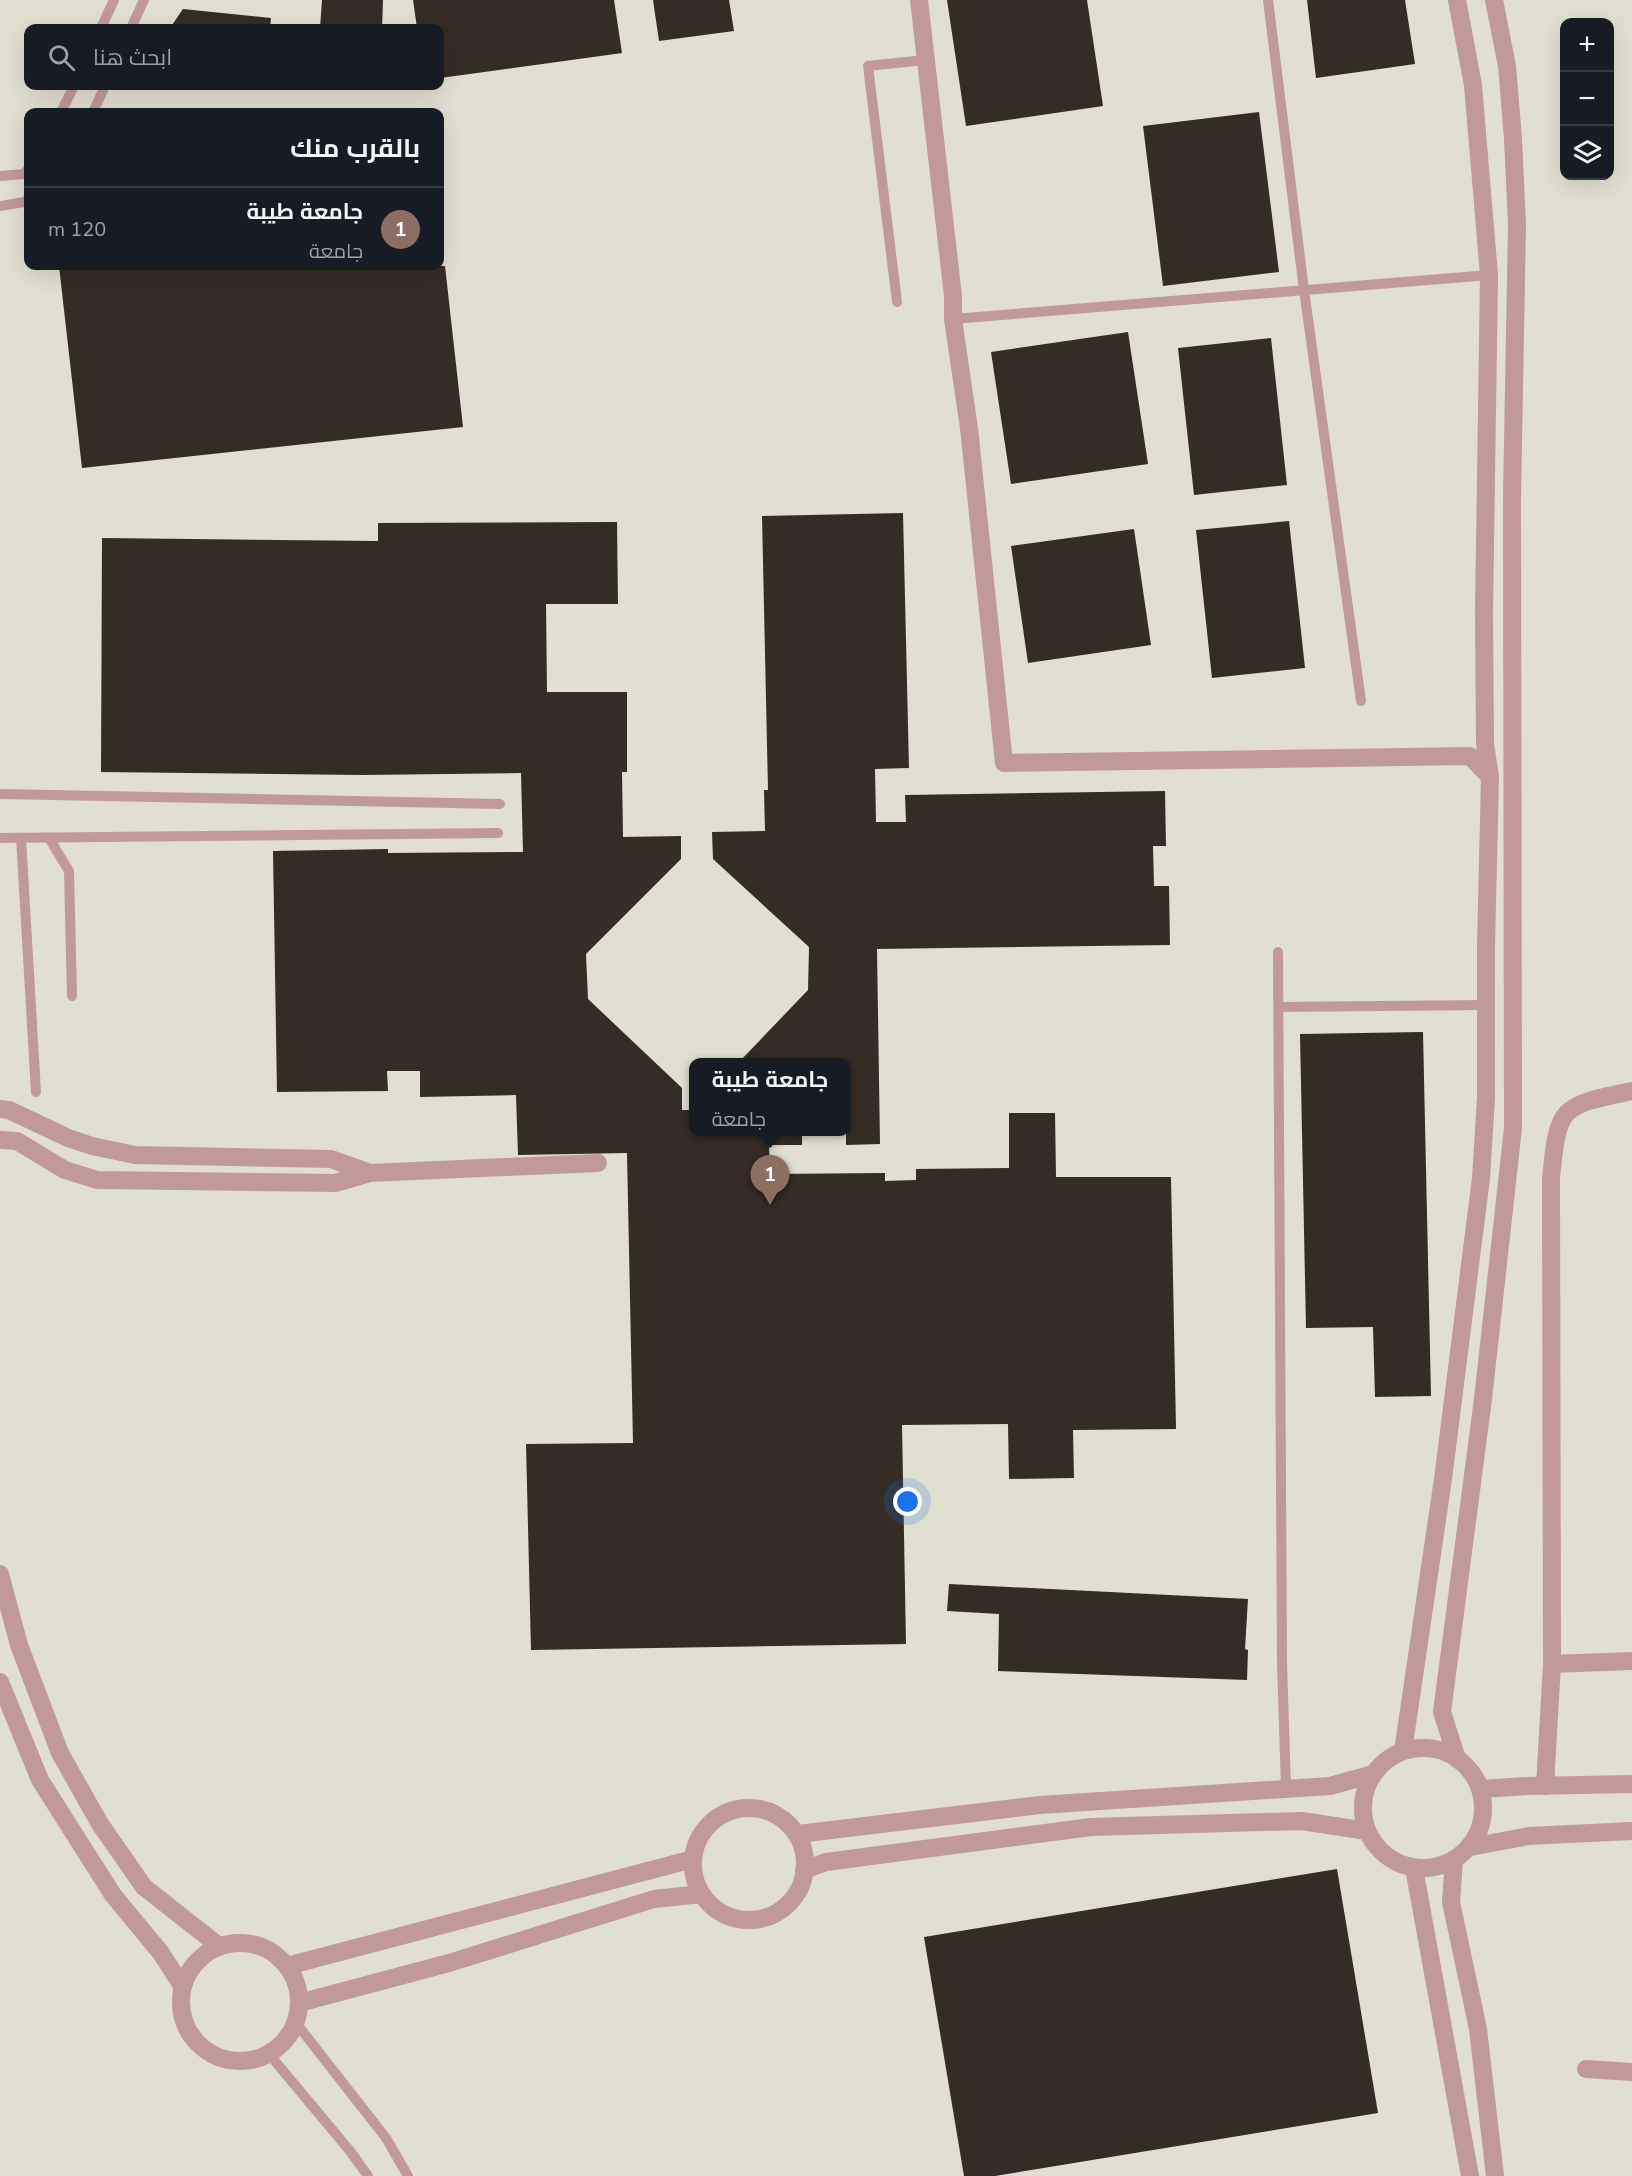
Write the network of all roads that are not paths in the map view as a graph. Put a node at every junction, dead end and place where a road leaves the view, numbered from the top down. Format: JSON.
{"nodes":[{"id":1,"x":114,"y":0,"type":"edge"},
{"id":2,"x":144,"y":0,"type":"edge"},
{"id":3,"x":919,"y":0,"type":"edge"},
{"id":4,"x":1268,"y":0,"type":"edge"},
{"id":5,"x":1457,"y":0,"type":"edge"},
{"id":6,"x":1494,"y":0,"type":"edge"},
{"id":7,"x":103,"y":24,"type":"edge"},
{"id":8,"x":133,"y":24,"type":"edge"},
{"id":9,"x":925,"y":60,"type":"junction"},
{"id":10,"x":72,"y":90,"type":"edge"},
{"id":11,"x":103,"y":90,"type":"edge"},
{"id":12,"x":64,"y":108,"type":"edge"},
{"id":13,"x":95,"y":108,"type":"edge"},
{"id":14,"x":24,"y":174,"type":"edge"},
{"id":15,"x":0,"y":176,"type":"edge"},
{"id":16,"x":24,"y":202,"type":"edge"},
{"id":17,"x":0,"y":206,"type":"edge"},
{"id":18,"x":1489,"y":275,"type":"junction"},
{"id":19,"x":1304,"y":290,"type":"junction"},
{"id":20,"x":897,"y":303,"type":"dead end"},
{"id":21,"x":953,"y":319,"type":"junction"},
{"id":22,"x":1360,"y":701,"type":"dead end"},
{"id":23,"x":1490,"y":777,"type":"junction"},
{"id":24,"x":0,"y":794,"type":"edge"},
{"id":25,"x":500,"y":804,"type":"dead end"},
{"id":26,"x":498,"y":833,"type":"dead end"},
{"id":27,"x":0,"y":838,"type":"edge"},
{"id":28,"x":21,"y":838,"type":"junction"},
{"id":29,"x":49,"y":838,"type":"junction"},
{"id":30,"x":1278,"y":952,"type":"dead end"},
{"id":31,"x":72,"y":996,"type":"dead end"},
{"id":32,"x":1486,"y":1005,"type":"junction"},
{"id":33,"x":1279,"y":1006,"type":"junction"},
{"id":34,"x":1632,"y":1091,"type":"edge"},
{"id":35,"x":36,"y":1092,"type":"dead end"},
{"id":36,"x":0,"y":1109,"type":"edge"},
{"id":37,"x":0,"y":1140,"type":"edge"},
{"id":38,"x":598,"y":1164,"type":"dead end"},
{"id":39,"x":370,"y":1173,"type":"junction"},
{"id":40,"x":1433,"y":1550,"type":"junction"},
{"id":41,"x":1463,"y":1554,"type":"junction"},
{"id":42,"x":0,"y":1574,"type":"edge"},
{"id":43,"x":1632,"y":1661,"type":"edge"},
{"id":44,"x":1552,"y":1664,"type":"junction"},
{"id":45,"x":0,"y":1682,"type":"edge"},
{"id":46,"x":1402,"y":1751,"type":"junction"},
{"id":47,"x":1457,"y":1759,"type":"junction"},
{"id":48,"x":1372,"y":1774,"type":"junction"},
{"id":49,"x":1632,"y":1784,"type":"edge"},
{"id":50,"x":1545,"y":1786,"type":"junction"},
{"id":51,"x":1286,"y":1787,"type":"junction"},
{"id":52,"x":1480,"y":1790,"type":"junction"},
{"id":53,"x":1367,"y":1831,"type":"junction"},
{"id":54,"x":1632,"y":1831,"type":"edge"},
{"id":55,"x":798,"y":1834,"type":"junction"},
{"id":56,"x":1470,"y":1847,"type":"junction"},
{"id":57,"x":693,"y":1859,"type":"junction"},
{"id":58,"x":1454,"y":1860,"type":"junction"},
{"id":59,"x":1414,"y":1868,"type":"junction"},
{"id":60,"x":804,"y":1870,"type":"junction"},
{"id":61,"x":702,"y":1894,"type":"junction"},
{"id":62,"x":219,"y":1946,"type":"junction"},
{"id":63,"x":287,"y":1966,"type":"junction"},
{"id":64,"x":182,"y":1986,"type":"junction"},
{"id":65,"x":299,"y":2003,"type":"junction"},
{"id":66,"x":296,"y":2023,"type":"junction"},
{"id":67,"x":269,"y":2054,"type":"junction"},
{"id":68,"x":1586,"y":2068,"type":"dead end"},
{"id":69,"x":1632,"y":2072,"type":"edge"},
{"id":70,"x":368,"y":2176,"type":"edge"},
{"id":71,"x":408,"y":2176,"type":"edge"},
{"id":72,"x":1470,"y":2176,"type":"edge"},
{"id":73,"x":1495,"y":2176,"type":"edge"}],
"edges":[{"from":1,"to":7,"type":"lane"},
{"from":2,"to":8,"type":"lane"},
{"from":3,"to":9,"type":"street"},
{"from":4,"to":19,"type":"lane"},
{"from":5,"to":18,"type":"street"},
{"from":6,"to":41,"type":"street"},
{"from":9,"to":20,"type":"lane"},
{"from":9,"to":21,"type":"street"},
{"from":10,"to":12,"type":"lane"},
{"from":11,"to":13,"type":"lane"},
{"from":14,"to":15,"type":"lane"},
{"from":16,"to":17,"type":"lane"},
{"from":18,"to":19,"type":"lane"},
{"from":18,"to":23,"type":"street"},
{"from":19,"to":21,"type":"lane"},
{"from":19,"to":22,"type":"lane"},
{"from":21,"to":23,"type":"street"},
{"from":23,"to":32,"type":"street"},
{"from":24,"to":25,"type":"lane"},
{"from":26,"to":29,"type":"lane"},
{"from":27,"to":28,"type":"lane"},
{"from":28,"to":29,"type":"lane"},
{"from":28,"to":35,"type":"lane"},
{"from":29,"to":31,"type":"lane"},
{"from":30,"to":33,"type":"lane"},
{"from":32,"to":33,"type":"lane"},
{"from":32,"to":40,"type":"street"},
{"from":33,"to":51,"type":"lane"},
{"from":34,"to":44,"type":"street"},
{"from":36,"to":39,"type":"street"},
{"from":37,"to":39,"type":"street"},
{"from":38,"to":39,"type":"street"},
{"from":40,"to":41,"type":"street"},
{"from":40,"to":46,"type":"street"},
{"from":41,"to":47,"type":"street"},
{"from":42,"to":62,"type":"street"},
{"from":43,"to":44,"type":"street"},
{"from":44,"to":50,"type":"street"},
{"from":45,"to":64,"type":"street"},
{"from":46,"to":47,"type":"street"},
{"from":46,"to":48,"type":"street"},
{"from":47,"to":52,"type":"street"},
{"from":48,"to":51,"type":"street"},
{"from":48,"to":53,"type":"street"},
{"from":49,"to":50,"type":"street"},
{"from":50,"to":52,"type":"street"},
{"from":51,"to":55,"type":"street"},
{"from":52,"to":56,"type":"street"},
{"from":53,"to":59,"type":"street"},
{"from":53,"to":60,"type":"street"},
{"from":54,"to":56,"type":"street"},
{"from":55,"to":57,"type":"street"},
{"from":55,"to":60,"type":"street"},
{"from":56,"to":58,"type":"street"},
{"from":57,"to":61,"type":"street"},
{"from":57,"to":63,"type":"street"},
{"from":58,"to":59,"type":"street"},
{"from":58,"to":73,"type":"street"},
{"from":59,"to":72,"type":"street"},
{"from":60,"to":61,"type":"street"},
{"from":61,"to":65,"type":"street"},
{"from":62,"to":63,"type":"street"},
{"from":62,"to":64,"type":"street"},
{"from":63,"to":65,"type":"street"},
{"from":64,"to":67,"type":"street"},
{"from":65,"to":66,"type":"street"},
{"from":66,"to":67,"type":"street"},
{"from":66,"to":71,"type":"lane"},
{"from":67,"to":70,"type":"lane"},
{"from":68,"to":69,"type":"street"}]}
